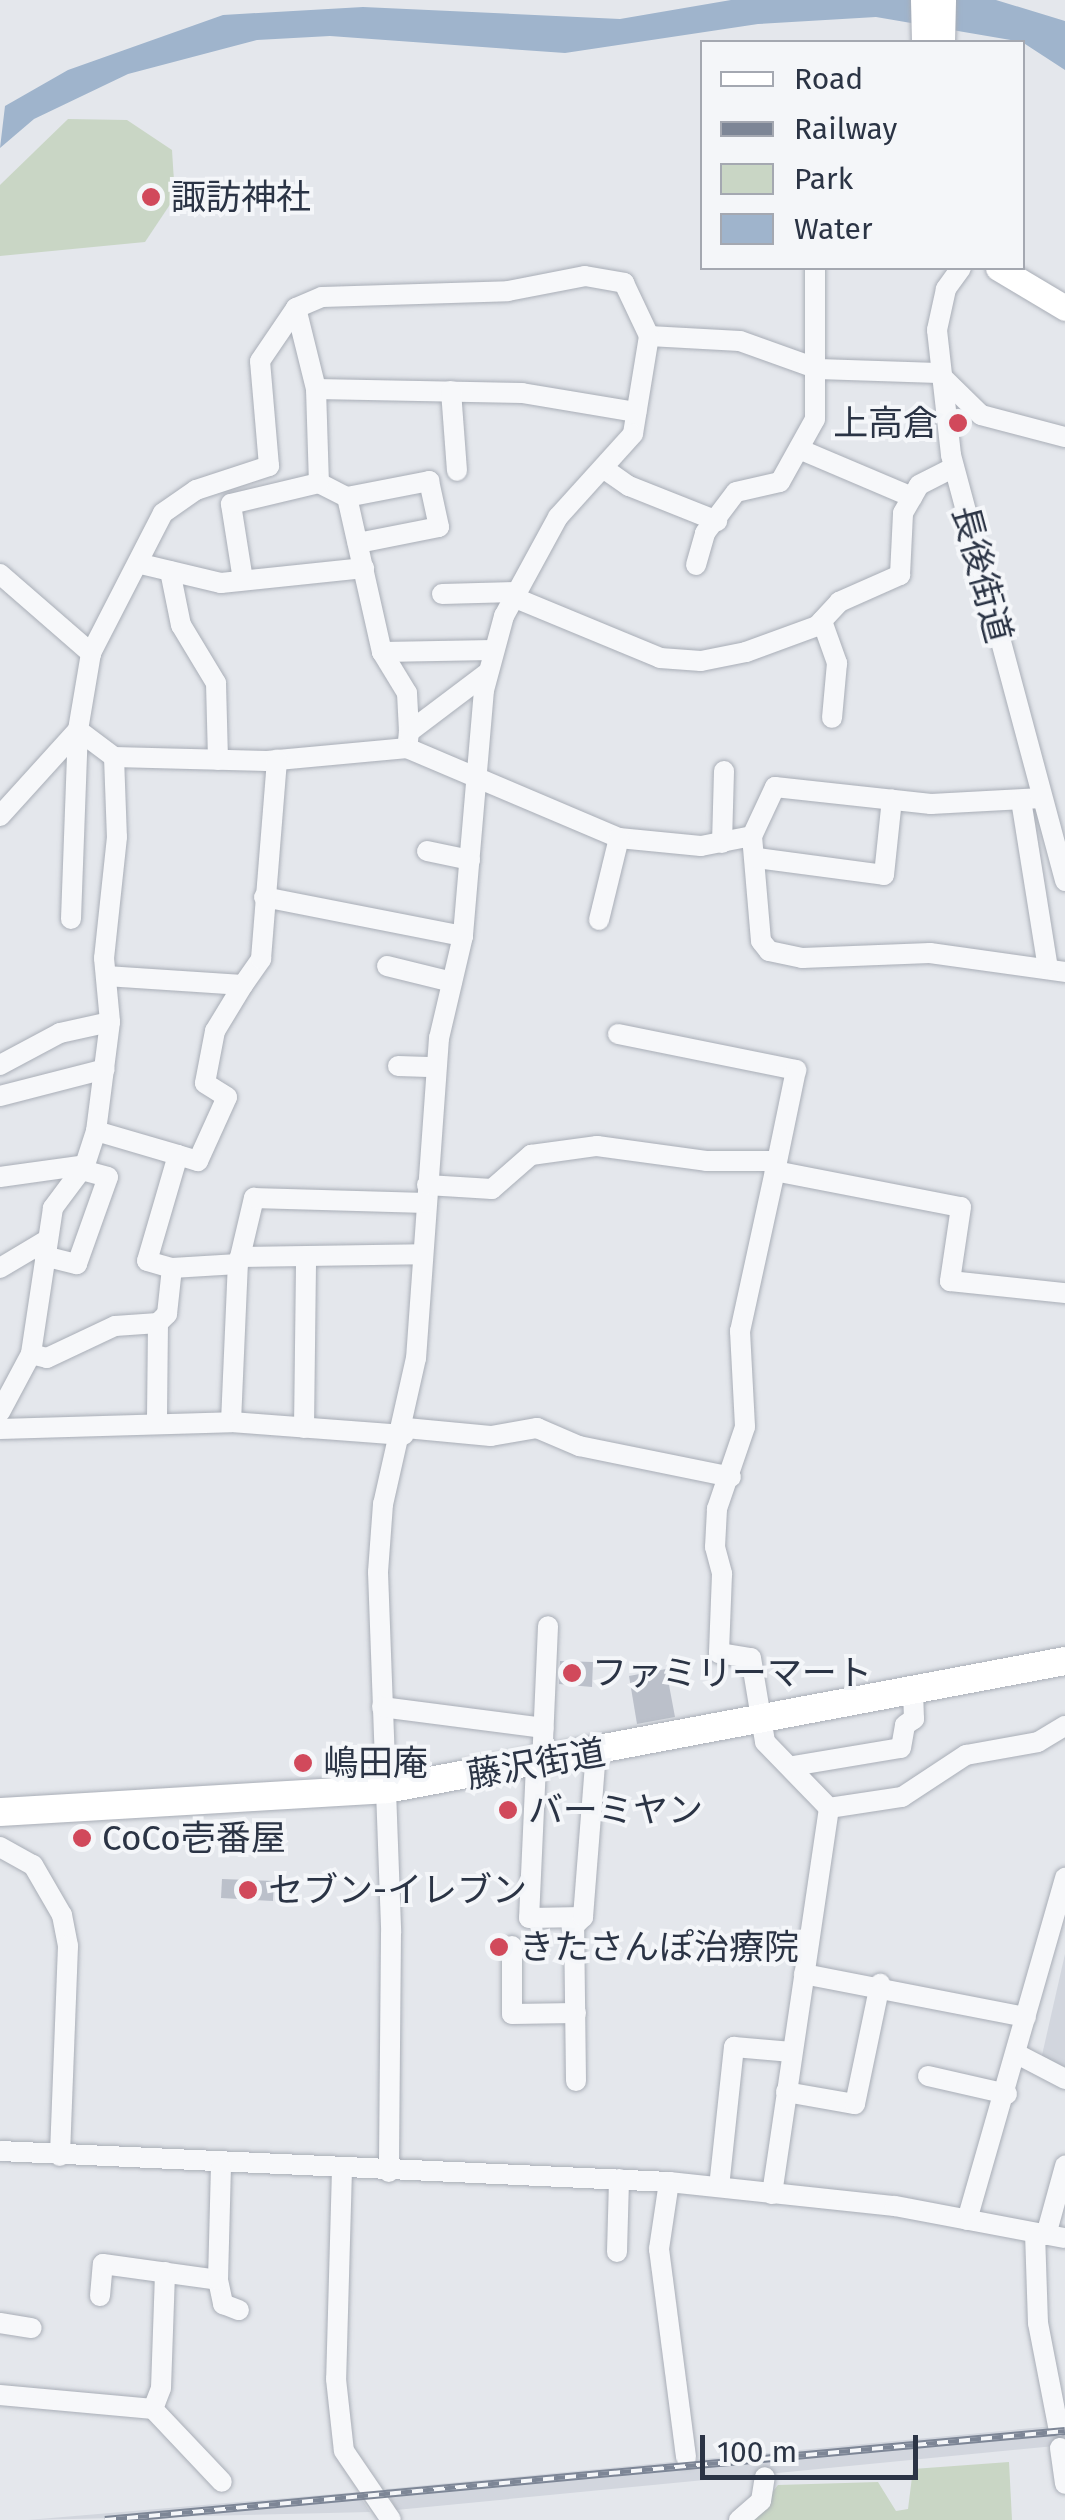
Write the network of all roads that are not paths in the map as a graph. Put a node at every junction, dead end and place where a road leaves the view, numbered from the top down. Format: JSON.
{"nodes":[{"id":1,"x":923,"y":0,"type":"edge"},
{"id":2,"x":942,"y":0,"type":"edge"},
{"id":3,"x":924,"y":40,"type":"edge"},
{"id":4,"x":942,"y":40,"type":"edge"},
{"id":5,"x":815,"y":270,"type":"edge"},
{"id":6,"x":959,"y":270,"type":"edge"},
{"id":7,"x":1001,"y":270,"type":"edge"},
{"id":8,"x":296,"y":308,"type":"junction"},
{"id":9,"x":1065,"y":308,"type":"edge"},
{"id":10,"x":649,"y":336,"type":"junction"},
{"id":11,"x":818,"y":369,"type":"junction"},
{"id":12,"x":938,"y":374,"type":"junction"},
{"id":13,"x":316,"y":388,"type":"junction"},
{"id":14,"x":451,"y":392,"type":"junction"},
{"id":15,"x":636,"y":412,"type":"junction"},
{"id":16,"x":1065,"y":436,"type":"edge"},
{"id":17,"x":799,"y":448,"type":"junction"},
{"id":18,"x":954,"y":467,"type":"junction"},
{"id":19,"x":604,"y":468,"type":"junction"},
{"id":20,"x":456,"y":471,"type":"dead end"},
{"id":21,"x":319,"y":484,"type":"junction"},
{"id":22,"x":346,"y":497,"type":"junction"},
{"id":23,"x":912,"y":497,"type":"junction"},
{"id":24,"x":717,"y":520,"type":"junction"},
{"id":25,"x":358,"y":543,"type":"junction"},
{"id":26,"x":141,"y":564,"type":"junction"},
{"id":27,"x":696,"y":565,"type":"dead end"},
{"id":28,"x":364,"y":568,"type":"junction"},
{"id":29,"x":170,"y":571,"type":"junction"},
{"id":30,"x":0,"y":574,"type":"edge"},
{"id":31,"x":242,"y":580,"type":"junction"},
{"id":32,"x":442,"y":594,"type":"dead end"},
{"id":33,"x":514,"y":594,"type":"junction"},
{"id":34,"x":822,"y":621,"type":"junction"},
{"id":35,"x":493,"y":650,"type":"junction"},
{"id":36,"x":382,"y":652,"type":"junction"},
{"id":37,"x":92,"y":653,"type":"junction"},
{"id":38,"x":487,"y":673,"type":"junction"},
{"id":39,"x":832,"y":718,"type":"dead end"},
{"id":40,"x":78,"y":730,"type":"junction"},
{"id":41,"x":408,"y":740,"type":"junction"},
{"id":42,"x":114,"y":757,"type":"junction"},
{"id":43,"x":218,"y":760,"type":"junction"},
{"id":44,"x":277,"y":760,"type":"junction"},
{"id":45,"x":724,"y":770,"type":"dead end"},
{"id":46,"x":478,"y":777,"type":"junction"},
{"id":47,"x":1031,"y":799,"type":"junction"},
{"id":48,"x":892,"y":800,"type":"junction"},
{"id":49,"x":0,"y":816,"type":"edge"},
{"id":50,"x":752,"y":836,"type":"junction"},
{"id":51,"x":619,"y":838,"type":"junction"},
{"id":52,"x":722,"y":843,"type":"junction"},
{"id":53,"x":427,"y":850,"type":"dead end"},
{"id":54,"x":756,"y":858,"type":"junction"},
{"id":55,"x":470,"y":860,"type":"junction"},
{"id":56,"x":1065,"y":881,"type":"edge"},
{"id":57,"x":264,"y":897,"type":"junction"},
{"id":58,"x":71,"y":919,"type":"dead end"},
{"id":59,"x":600,"y":920,"type":"dead end"},
{"id":60,"x":464,"y":936,"type":"junction"},
{"id":61,"x":387,"y":966,"type":"dead end"},
{"id":62,"x":1056,"y":970,"type":"edge"},
{"id":63,"x":106,"y":976,"type":"junction"},
{"id":64,"x":452,"y":982,"type":"junction"},
{"id":65,"x":243,"y":985,"type":"junction"},
{"id":66,"x":110,"y":1022,"type":"junction"},
{"id":67,"x":618,"y":1034,"type":"dead end"},
{"id":68,"x":0,"y":1065,"type":"edge"},
{"id":69,"x":398,"y":1066,"type":"dead end"},
{"id":70,"x":436,"y":1067,"type":"junction"},
{"id":71,"x":105,"y":1069,"type":"junction"},
{"id":72,"x":0,"y":1096,"type":"edge"},
{"id":73,"x":96,"y":1131,"type":"junction"},
{"id":74,"x":178,"y":1155,"type":"junction"},
{"id":75,"x":776,"y":1166,"type":"junction"},
{"id":76,"x":83,"y":1167,"type":"junction"},
{"id":77,"x":0,"y":1177,"type":"edge"},
{"id":78,"x":426,"y":1194,"type":"junction"},
{"id":79,"x":46,"y":1248,"type":"junction"},
{"id":80,"x":422,"y":1254,"type":"junction"},
{"id":81,"x":306,"y":1257,"type":"junction"},
{"id":82,"x":239,"y":1261,"type":"junction"},
{"id":83,"x":0,"y":1268,"type":"edge"},
{"id":84,"x":172,"y":1268,"type":"junction"},
{"id":85,"x":1065,"y":1293,"type":"edge"},
{"id":86,"x":158,"y":1322,"type":"junction"},
{"id":87,"x":31,"y":1354,"type":"junction"},
{"id":88,"x":0,"y":1412,"type":"edge"},
{"id":89,"x":157,"y":1422,"type":"junction"},
{"id":90,"x":231,"y":1422,"type":"junction"},
{"id":91,"x":304,"y":1428,"type":"junction"},
{"id":92,"x":0,"y":1430,"type":"edge"},
{"id":93,"x":405,"y":1431,"type":"junction"},
{"id":94,"x":731,"y":1476,"type":"junction"},
{"id":95,"x":548,"y":1626,"type":"dead end"},
{"id":96,"x":1065,"y":1660,"type":"edge"},
{"id":97,"x":913,"y":1690,"type":"junction"},
{"id":98,"x":382,"y":1707,"type":"junction"},
{"id":99,"x":761,"y":1721,"type":"junction"},
{"id":100,"x":1065,"y":1726,"type":"edge"},
{"id":101,"x":544,"y":1728,"type":"junction"},
{"id":102,"x":596,"y":1754,"type":"junction"},
{"id":103,"x":539,"y":1765,"type":"junction"},
{"id":104,"x":793,"y":1766,"type":"junction"},
{"id":105,"x":387,"y":1789,"type":"junction"},
{"id":106,"x":829,"y":1808,"type":"junction"},
{"id":107,"x":0,"y":1812,"type":"edge"},
{"id":108,"x":0,"y":1847,"type":"edge"},
{"id":109,"x":1065,"y":1878,"type":"edge"},
{"id":110,"x":583,"y":1917,"type":"junction"},
{"id":111,"x":512,"y":1946,"type":"dead end"},
{"id":112,"x":804,"y":1974,"type":"junction"},
{"id":113,"x":880,"y":1984,"type":"junction"},
{"id":114,"x":576,"y":2014,"type":"junction"},
{"id":115,"x":1026,"y":2017,"type":"junction"},
{"id":116,"x":792,"y":2052,"type":"junction"},
{"id":117,"x":1017,"y":2054,"type":"junction"},
{"id":118,"x":928,"y":2076,"type":"dead end"},
{"id":119,"x":1065,"y":2078,"type":"edge"},
{"id":120,"x":576,"y":2080,"type":"dead end"},
{"id":121,"x":786,"y":2092,"type":"junction"},
{"id":122,"x":1007,"y":2094,"type":"junction"},
{"id":123,"x":0,"y":2151,"type":"edge"},
{"id":124,"x":60,"y":2156,"type":"junction"},
{"id":125,"x":1065,"y":2166,"type":"edge"},
{"id":126,"x":221,"y":2167,"type":"junction"},
{"id":127,"x":342,"y":2169,"type":"junction"},
{"id":128,"x":388,"y":2172,"type":"junction"},
{"id":129,"x":619,"y":2179,"type":"junction"},
{"id":130,"x":669,"y":2182,"type":"junction"},
{"id":131,"x":719,"y":2187,"type":"junction"},
{"id":132,"x":772,"y":2194,"type":"junction"},
{"id":133,"x":967,"y":2220,"type":"junction"},
{"id":134,"x":1049,"y":2235,"type":"edge"},
{"id":135,"x":617,"y":2252,"type":"dead end"},
{"id":136,"x":165,"y":2272,"type":"junction"},
{"id":137,"x":218,"y":2280,"type":"junction"},
{"id":138,"x":100,"y":2296,"type":"dead end"},
{"id":139,"x":238,"y":2310,"type":"dead end"},
{"id":140,"x":0,"y":2323,"type":"edge"},
{"id":141,"x":32,"y":2328,"type":"dead end"},
{"id":142,"x":0,"y":2395,"type":"edge"},
{"id":143,"x":153,"y":2409,"type":"junction"},
{"id":144,"x":1058,"y":2426,"type":"dead end"},
{"id":145,"x":1060,"y":2448,"type":"dead end"},
{"id":146,"x":686,"y":2457,"type":"dead end"},
{"id":147,"x":764,"y":2476,"type":"dead end"},
{"id":148,"x":222,"y":2482,"type":"dead end"},
{"id":149,"x":1065,"y":2484,"type":"edge"},
{"id":150,"x":390,"y":2520,"type":"edge"},
{"id":151,"x":739,"y":2520,"type":"edge"}],
"edges":[{"from":1,"to":3,"type":"main road"},
{"from":2,"to":4,"type":"main road"},
{"from":5,"to":11,"type":"street"},
{"from":6,"to":12,"type":"street","name":"長後街道"},
{"from":7,"to":9,"type":"main road"},
{"from":8,"to":10,"type":"street"},
{"from":8,"to":13,"type":"street"},
{"from":8,"to":26,"type":"street"},
{"from":10,"to":11,"type":"street"},
{"from":10,"to":15,"type":"street"},
{"from":11,"to":12,"type":"street"},
{"from":11,"to":17,"type":"street"},
{"from":12,"to":16,"type":"street"},
{"from":12,"to":18,"type":"street","name":"長後街道"},
{"from":13,"to":14,"type":"street"},
{"from":13,"to":21,"type":"street"},
{"from":14,"to":15,"type":"street"},
{"from":14,"to":20,"type":"street"},
{"from":15,"to":19,"type":"street"},
{"from":17,"to":23,"type":"street"},
{"from":17,"to":24,"type":"street"},
{"from":18,"to":23,"type":"street"},
{"from":18,"to":47,"type":"street","name":"長後街道"},
{"from":19,"to":24,"type":"street"},
{"from":19,"to":33,"type":"street"},
{"from":21,"to":22,"type":"street"},
{"from":21,"to":31,"type":"street"},
{"from":22,"to":25,"type":"street"},
{"from":22,"to":25,"type":"street"},
{"from":23,"to":34,"type":"street"},
{"from":24,"to":27,"type":"street"},
{"from":25,"to":28,"type":"street"},
{"from":26,"to":29,"type":"street"},
{"from":26,"to":37,"type":"street"},
{"from":28,"to":31,"type":"street"},
{"from":28,"to":36,"type":"street"},
{"from":29,"to":31,"type":"street"},
{"from":29,"to":43,"type":"street"},
{"from":30,"to":37,"type":"street"},
{"from":32,"to":33,"type":"street"},
{"from":33,"to":34,"type":"street"},
{"from":33,"to":35,"type":"street"},
{"from":34,"to":39,"type":"street"},
{"from":35,"to":36,"type":"street"},
{"from":35,"to":38,"type":"street"},
{"from":36,"to":41,"type":"street"},
{"from":37,"to":40,"type":"street"},
{"from":38,"to":41,"type":"street"},
{"from":38,"to":46,"type":"street"},
{"from":40,"to":42,"type":"street"},
{"from":40,"to":49,"type":"street"},
{"from":40,"to":58,"type":"street"},
{"from":41,"to":44,"type":"street"},
{"from":41,"to":46,"type":"street"},
{"from":42,"to":43,"type":"street"},
{"from":42,"to":63,"type":"street"},
{"from":43,"to":44,"type":"street"},
{"from":44,"to":57,"type":"street"},
{"from":45,"to":52,"type":"street"},
{"from":46,"to":51,"type":"street"},
{"from":46,"to":55,"type":"street"},
{"from":47,"to":48,"type":"street"},
{"from":47,"to":56,"type":"street","name":"長後街道"},
{"from":47,"to":62,"type":"street"},
{"from":48,"to":50,"type":"street"},
{"from":48,"to":54,"type":"street"},
{"from":50,"to":52,"type":"street"},
{"from":50,"to":54,"type":"street"},
{"from":51,"to":52,"type":"street"},
{"from":51,"to":59,"type":"street"},
{"from":53,"to":55,"type":"street"},
{"from":54,"to":62,"type":"street"},
{"from":55,"to":60,"type":"street"},
{"from":57,"to":60,"type":"street"},
{"from":57,"to":65,"type":"street"},
{"from":60,"to":64,"type":"street"},
{"from":61,"to":64,"type":"street"},
{"from":63,"to":65,"type":"street"},
{"from":63,"to":66,"type":"street"},
{"from":64,"to":70,"type":"street"},
{"from":65,"to":74,"type":"street"},
{"from":66,"to":68,"type":"street"},
{"from":66,"to":71,"type":"street"},
{"from":67,"to":75,"type":"street"},
{"from":69,"to":70,"type":"street"},
{"from":70,"to":78,"type":"street"},
{"from":71,"to":72,"type":"street"},
{"from":71,"to":73,"type":"street"},
{"from":73,"to":74,"type":"street"},
{"from":73,"to":76,"type":"street"},
{"from":74,"to":84,"type":"street"},
{"from":75,"to":78,"type":"street"},
{"from":75,"to":85,"type":"street"},
{"from":75,"to":94,"type":"street"},
{"from":76,"to":77,"type":"street"},
{"from":76,"to":79,"type":"street"},
{"from":76,"to":79,"type":"street"},
{"from":78,"to":80,"type":"street"},
{"from":78,"to":82,"type":"street"},
{"from":79,"to":83,"type":"street"},
{"from":79,"to":87,"type":"street"},
{"from":80,"to":81,"type":"street"},
{"from":80,"to":93,"type":"street"},
{"from":81,"to":82,"type":"street"},
{"from":81,"to":91,"type":"street"},
{"from":82,"to":84,"type":"street"},
{"from":82,"to":90,"type":"street"},
{"from":84,"to":86,"type":"street"},
{"from":86,"to":87,"type":"street"},
{"from":86,"to":89,"type":"street"},
{"from":87,"to":88,"type":"street"},
{"from":89,"to":90,"type":"street"},
{"from":89,"to":92,"type":"street"},
{"from":90,"to":91,"type":"street"},
{"from":91,"to":93,"type":"street"},
{"from":93,"to":94,"type":"street"},
{"from":93,"to":98,"type":"street"},
{"from":94,"to":99,"type":"street"},
{"from":95,"to":101,"type":"street"},
{"from":96,"to":97,"type":"highway","name":"藤沢街道"},
{"from":97,"to":99,"type":"highway","name":"藤沢街道"},
{"from":97,"to":104,"type":"street"},
{"from":98,"to":101,"type":"street"},
{"from":98,"to":105,"type":"street"},
{"from":99,"to":102,"type":"highway","name":"藤沢街道"},
{"from":99,"to":104,"type":"street"},
{"from":100,"to":106,"type":"street"},
{"from":101,"to":103,"type":"street"},
{"from":102,"to":103,"type":"highway","name":"藤沢街道"},
{"from":102,"to":110,"type":"street"},
{"from":103,"to":105,"type":"highway","name":"藤沢街道"},
{"from":103,"to":110,"type":"street"},
{"from":104,"to":106,"type":"street"},
{"from":105,"to":107,"type":"highway","name":"藤沢街道"},
{"from":105,"to":128,"type":"street"},
{"from":106,"to":112,"type":"street"},
{"from":108,"to":124,"type":"street"},
{"from":109,"to":115,"type":"street"},
{"from":110,"to":114,"type":"street"},
{"from":111,"to":114,"type":"street"},
{"from":112,"to":113,"type":"street"},
{"from":112,"to":116,"type":"street"},
{"from":113,"to":115,"type":"street"},
{"from":113,"to":121,"type":"street"},
{"from":114,"to":120,"type":"street"},
{"from":115,"to":117,"type":"street"},
{"from":116,"to":121,"type":"street"},
{"from":116,"to":131,"type":"street"},
{"from":117,"to":119,"type":"street"},
{"from":117,"to":122,"type":"street"},
{"from":118,"to":122,"type":"street"},
{"from":121,"to":132,"type":"street"},
{"from":122,"to":133,"type":"street"},
{"from":123,"to":124,"type":"street"},
{"from":124,"to":126,"type":"street"},
{"from":125,"to":134,"type":"street"},
{"from":126,"to":127,"type":"street"},
{"from":126,"to":137,"type":"street"},
{"from":127,"to":128,"type":"street"},
{"from":127,"to":150,"type":"street"},
{"from":128,"to":129,"type":"street"},
{"from":129,"to":130,"type":"street"},
{"from":129,"to":135,"type":"street"},
{"from":130,"to":131,"type":"street"},
{"from":130,"to":146,"type":"street"},
{"from":131,"to":132,"type":"street"},
{"from":132,"to":133,"type":"street"},
{"from":133,"to":134,"type":"street"},
{"from":134,"to":144,"type":"street"},
{"from":136,"to":137,"type":"street"},
{"from":136,"to":138,"type":"street"},
{"from":136,"to":143,"type":"street"},
{"from":137,"to":139,"type":"street"},
{"from":140,"to":141,"type":"street"},
{"from":142,"to":143,"type":"street"},
{"from":143,"to":148,"type":"street"},
{"from":145,"to":149,"type":"street"},
{"from":147,"to":151,"type":"street"}]}
